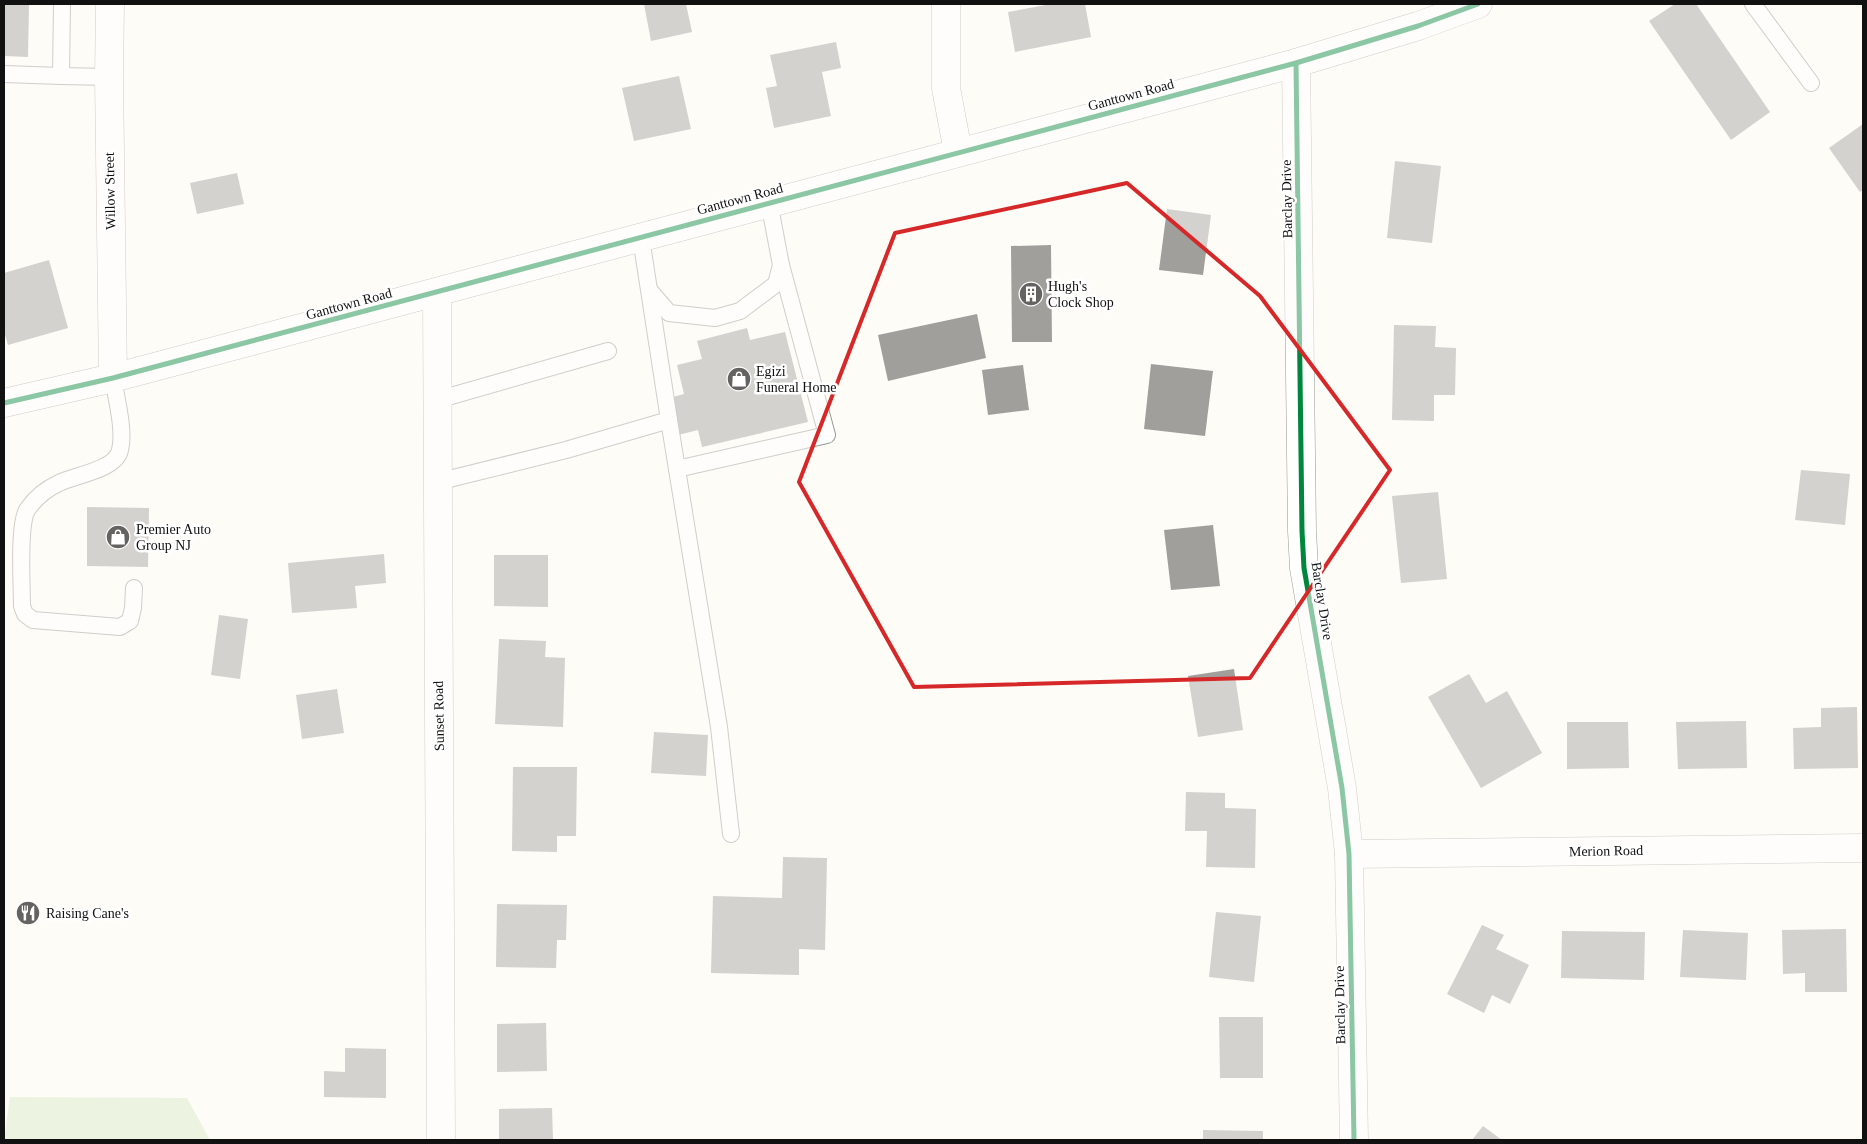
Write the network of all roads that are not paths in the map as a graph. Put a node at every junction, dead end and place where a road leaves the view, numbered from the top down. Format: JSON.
{"nodes":[{"id":1,"x":62,"y":4,"type":"edge"},
{"id":2,"x":110,"y":4,"type":"edge"},
{"id":3,"x":946,"y":4,"type":"edge"},
{"id":4,"x":1478,"y":4,"type":"edge"},
{"id":5,"x":1753,"y":4,"type":"edge"},
{"id":6,"x":1296,"y":63,"type":"junction"},
{"id":7,"x":4,"y":74,"type":"edge"},
{"id":8,"x":61,"y":76,"type":"junction"},
{"id":9,"x":109,"y":77,"type":"junction"},
{"id":10,"x":1811,"y":82,"type":"dead end"},
{"id":11,"x":958,"y":152,"type":"junction"},
{"id":12,"x":769,"y":202,"type":"junction"},
{"id":13,"x":641,"y":238,"type":"junction"},
{"id":14,"x":781,"y":266,"type":"junction"},
{"id":15,"x":650,"y":291,"type":"junction"},
{"id":16,"x":437,"y":292,"type":"junction"},
{"id":17,"x":608,"y":351,"type":"dead end"},
{"id":18,"x":113,"y":378,"type":"junction"},
{"id":19,"x":437,"y":400,"type":"junction"},
{"id":20,"x":4,"y":403,"type":"edge"},
{"id":21,"x":669,"y":420,"type":"junction"},
{"id":22,"x":677,"y":469,"type":"junction"},
{"id":23,"x":437,"y":482,"type":"junction"},
{"id":24,"x":134,"y":588,"type":"dead end"},
{"id":25,"x":731,"y":834,"type":"dead end"},
{"id":26,"x":1863,"y":848,"type":"edge"},
{"id":27,"x":1349,"y":854,"type":"junction"},
{"id":28,"x":441,"y":1140,"type":"edge"},
{"id":29,"x":1354,"y":1140,"type":"edge"}],
"edges":[{"from":1,"to":8,"type":"lane"},
{"from":2,"to":9,"type":"street","name":"Willow Street"},
{"from":3,"to":11,"type":"street"},
{"from":4,"to":6,"type":"street","name":"Ganttown Road"},
{"from":5,"to":10,"type":"lane"},
{"from":6,"to":11,"type":"street","name":"Ganttown Road"},
{"from":6,"to":27,"type":"street","name":"Barclay Drive"},
{"from":7,"to":8,"type":"lane"},
{"from":8,"to":9,"type":"lane"},
{"from":9,"to":18,"type":"street","name":"Willow Street"},
{"from":11,"to":12,"type":"street","name":"Ganttown Road"},
{"from":12,"to":13,"type":"street","name":"Ganttown Road"},
{"from":12,"to":14,"type":"lane"},
{"from":13,"to":15,"type":"lane"},
{"from":13,"to":16,"type":"street","name":"Ganttown Road"},
{"from":14,"to":15,"type":"lane"},
{"from":14,"to":22,"type":"lane"},
{"from":15,"to":21,"type":"lane"},
{"from":16,"to":18,"type":"street","name":"Ganttown Road"},
{"from":16,"to":19,"type":"street","name":"Sunset Road"},
{"from":17,"to":19,"type":"lane"},
{"from":18,"to":20,"type":"street","name":"Ganttown Road"},
{"from":18,"to":24,"type":"lane"},
{"from":19,"to":23,"type":"street","name":"Sunset Road"},
{"from":21,"to":22,"type":"lane"},
{"from":21,"to":23,"type":"lane"},
{"from":22,"to":25,"type":"lane"},
{"from":23,"to":28,"type":"street","name":"Sunset Road"},
{"from":26,"to":27,"type":"street","name":"Merion Road"},
{"from":27,"to":29,"type":"street","name":"Barclay Drive"}]}
